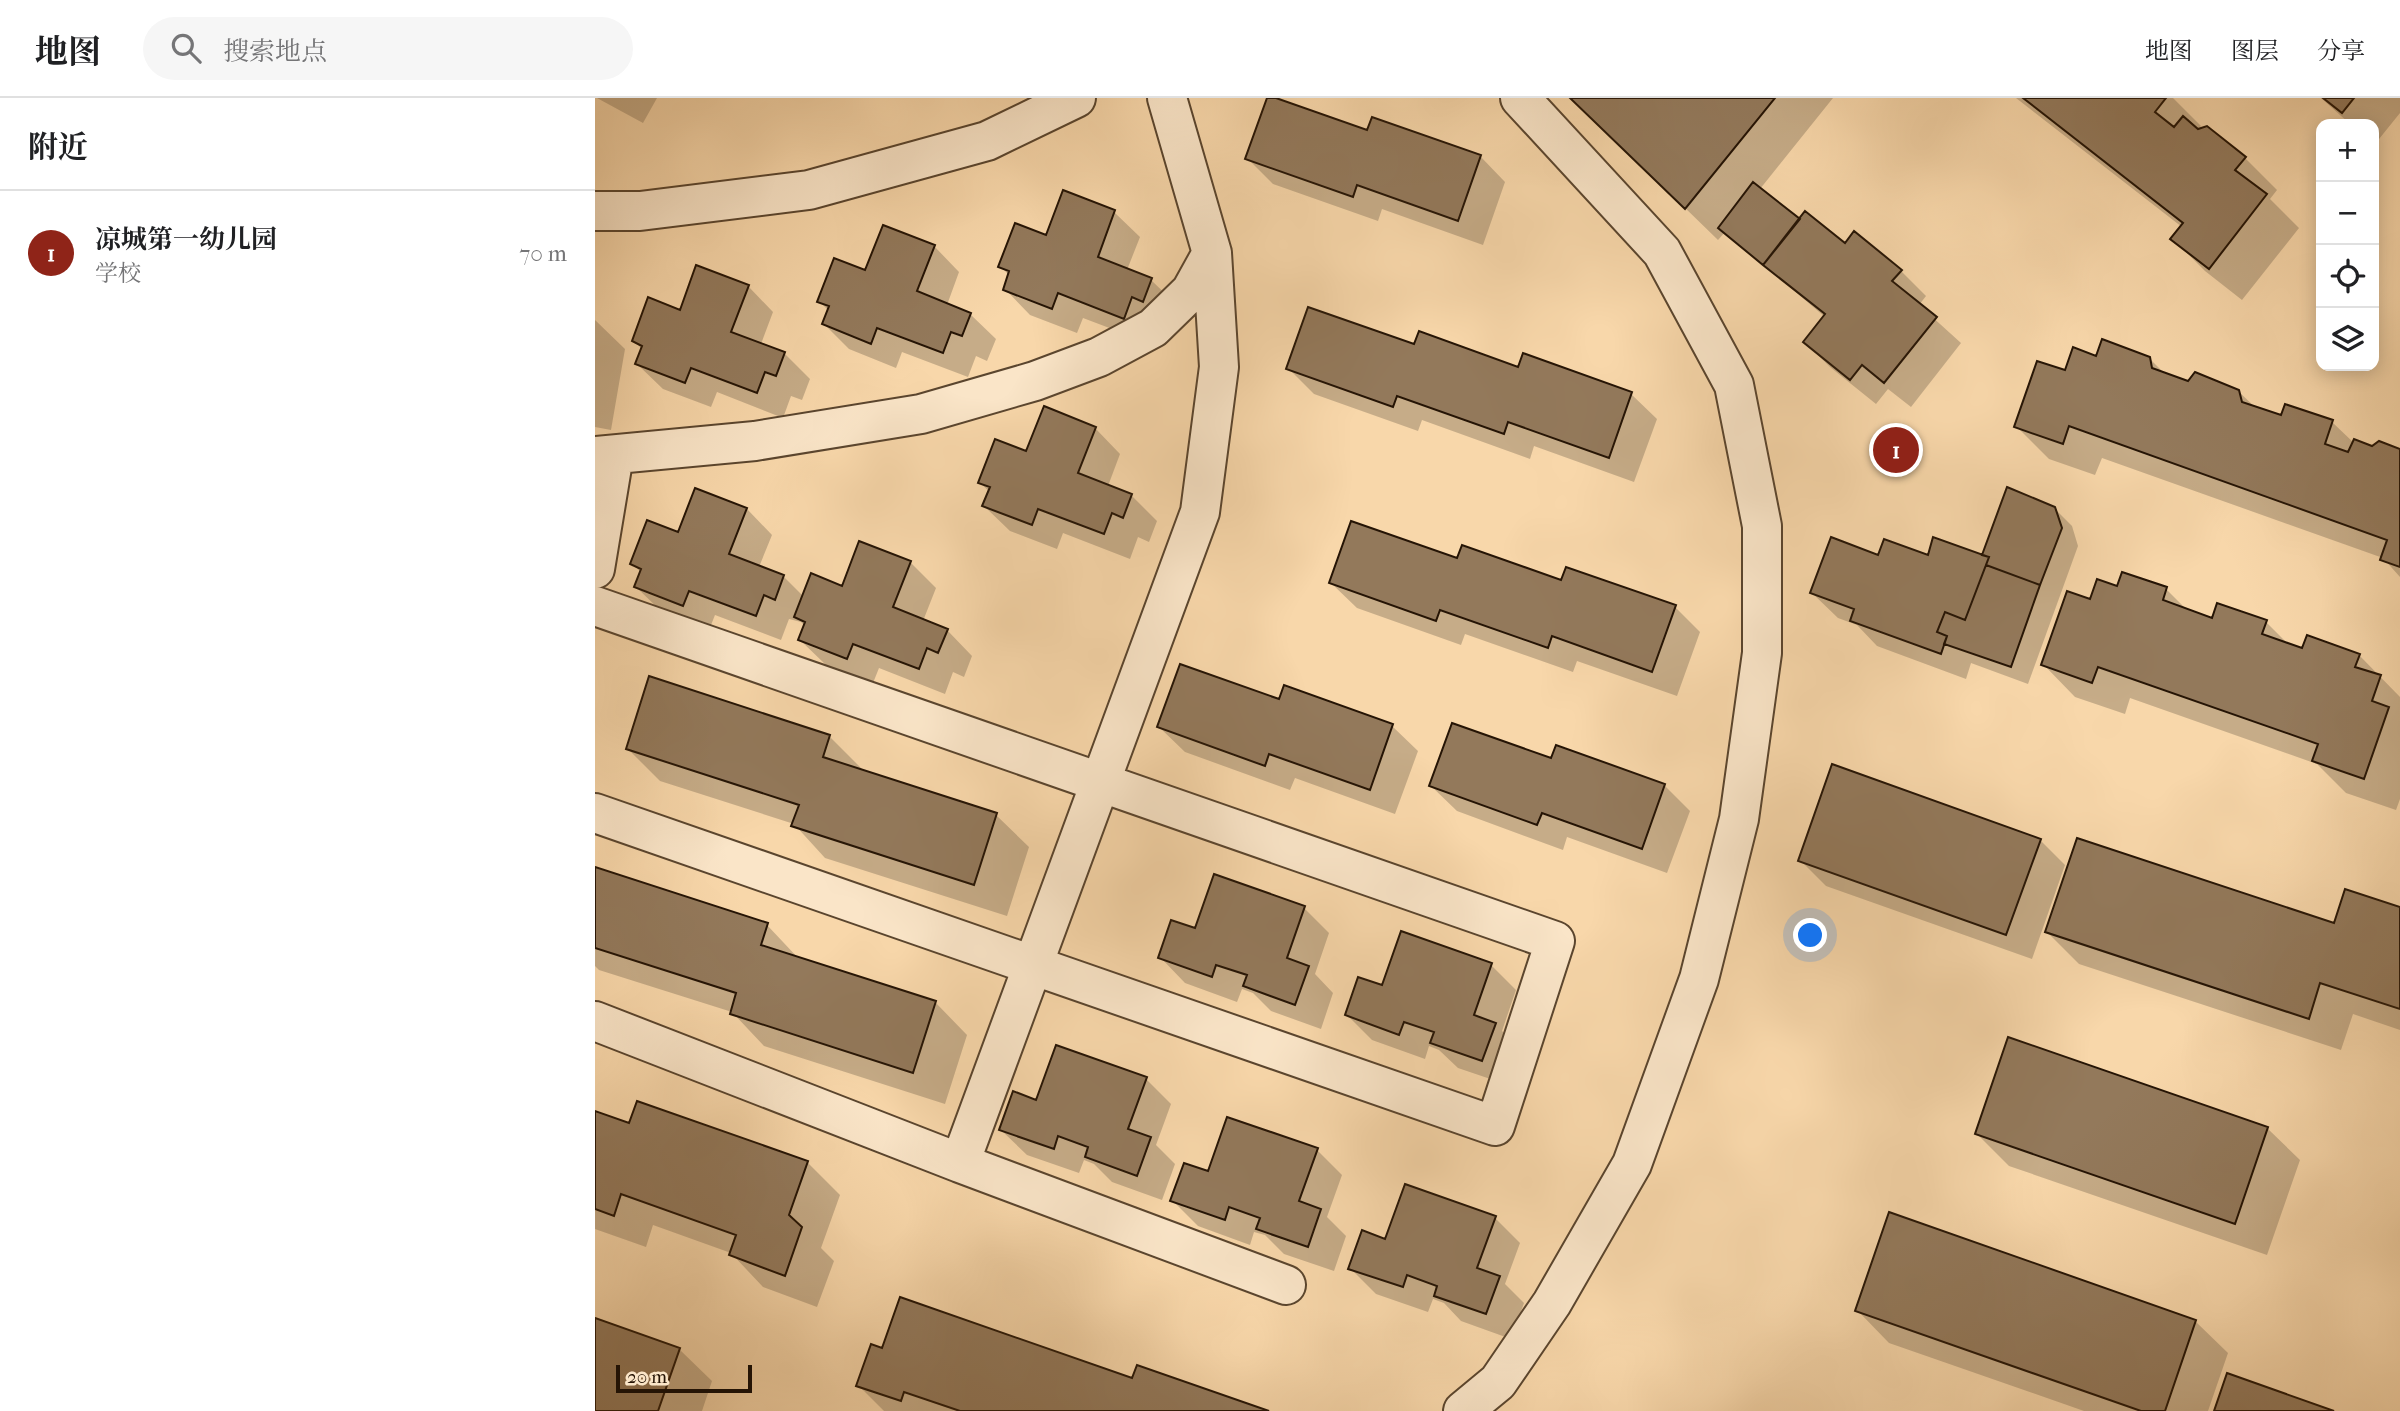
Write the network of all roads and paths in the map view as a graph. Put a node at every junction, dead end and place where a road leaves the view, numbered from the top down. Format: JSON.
{"nodes":[{"id":1,"x":1076,"y":98,"type":"edge"},
{"id":2,"x":1167,"y":98,"type":"edge"},
{"id":3,"x":1520,"y":98,"type":"edge"},
{"id":4,"x":595,"y":211,"type":"edge"},
{"id":5,"x":1212,"y":253,"type":"junction"},
{"id":6,"x":605,"y":456,"type":"edge"},
{"id":7,"x":595,"y":569,"type":"edge"},
{"id":8,"x":595,"y":607,"type":"edge"},
{"id":9,"x":1101,"y":781,"type":"junction"},
{"id":10,"x":595,"y":813,"type":"edge"},
{"id":11,"x":1033,"y":967,"type":"junction"},
{"id":12,"x":595,"y":1021,"type":"edge"},
{"id":13,"x":960,"y":1163,"type":"junction"},
{"id":14,"x":1286,"y":1285,"type":"dead end"},
{"id":15,"x":1463,"y":1411,"type":"edge"}],
"edges":[{"from":1,"to":4,"type":"lane"},
{"from":2,"to":5,"type":"lane"},
{"from":3,"to":15,"type":"lane"},
{"from":5,"to":6,"type":"lane"},
{"from":5,"to":9,"type":"lane"},
{"from":6,"to":7,"type":"lane"},
{"from":8,"to":9,"type":"lane"},
{"from":9,"to":11,"type":"lane"},
{"from":9,"to":11,"type":"lane"},
{"from":10,"to":11,"type":"lane"},
{"from":11,"to":13,"type":"lane"},
{"from":12,"to":13,"type":"lane"},
{"from":13,"to":14,"type":"lane"}]}
